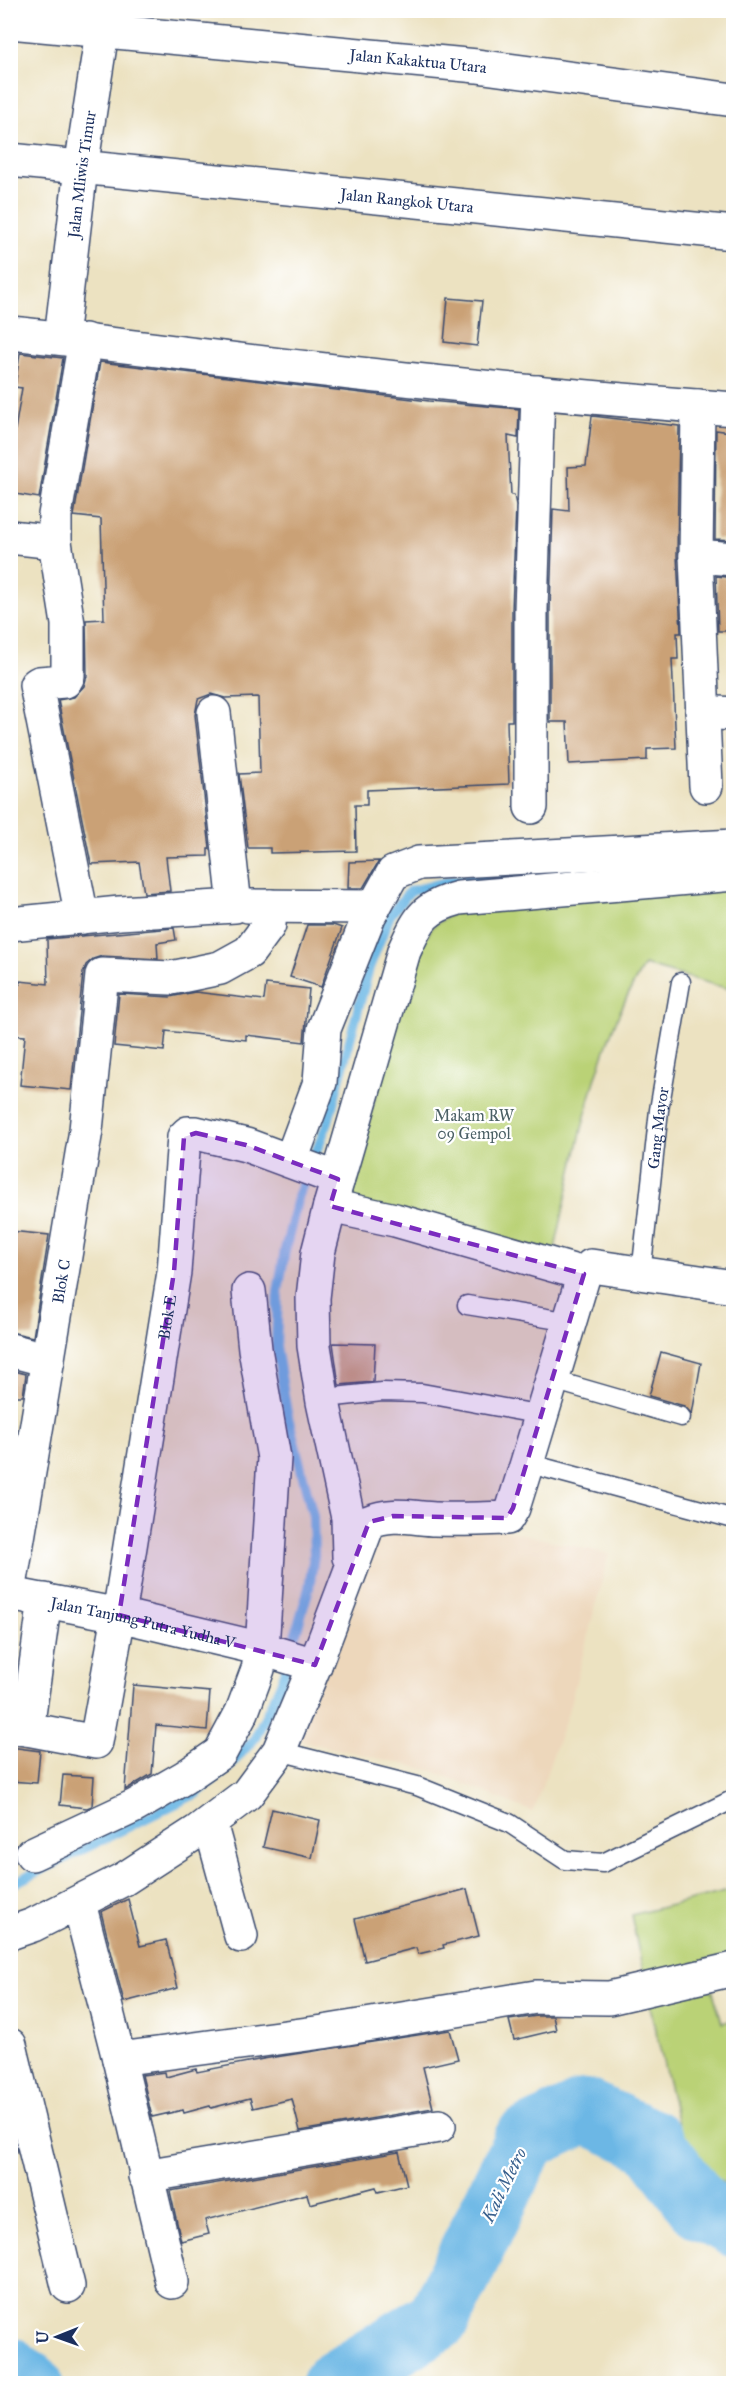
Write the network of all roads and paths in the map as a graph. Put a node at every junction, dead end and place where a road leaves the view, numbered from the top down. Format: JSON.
{"nodes":[{"id":1,"x":103,"y":21,"type":"edge"},
{"id":2,"x":10,"y":22,"type":"edge"},
{"id":3,"x":734,"y":100,"type":"edge"},
{"id":4,"x":10,"y":160,"type":"edge"},
{"id":5,"x":81,"y":168,"type":"junction"},
{"id":6,"x":734,"y":233,"type":"edge"},
{"id":7,"x":10,"y":333,"type":"edge"},
{"id":8,"x":73,"y":339,"type":"junction"},
{"id":9,"x":538,"y":392,"type":"junction"},
{"id":10,"x":698,"y":406,"type":"junction"},
{"id":11,"x":734,"y":409,"type":"edge"},
{"id":12,"x":10,"y":537,"type":"edge"},
{"id":13,"x":55,"y":543,"type":"junction"},
{"id":14,"x":696,"y":556,"type":"junction"},
{"id":15,"x":734,"y":559,"type":"edge"},
{"id":16,"x":718,"y":713,"type":"edge"},
{"id":17,"x":214,"y":714,"type":"dead end"},
{"id":18,"x":706,"y":786,"type":"dead end"},
{"id":19,"x":531,"y":807,"type":"dead end"},
{"id":20,"x":734,"y":846,"type":"edge"},
{"id":21,"x":447,"y":863,"type":"junction"},
{"id":22,"x":734,"y":874,"type":"edge"},
{"id":23,"x":448,"y":900,"type":"junction"},
{"id":24,"x":234,"y":906,"type":"junction"},
{"id":25,"x":270,"y":906,"type":"junction"},
{"id":26,"x":374,"y":907,"type":"junction"},
{"id":27,"x":82,"y":917,"type":"junction"},
{"id":28,"x":10,"y":924,"type":"edge"},
{"id":29,"x":681,"y":982,"type":"dead end"},
{"id":30,"x":316,"y":1176,"type":"junction"},
{"id":31,"x":584,"y":1274,"type":"junction"},
{"id":32,"x":641,"y":1274,"type":"junction"},
{"id":33,"x":734,"y":1287,"type":"edge"},
{"id":34,"x":249,"y":1291,"type":"dead end"},
{"id":35,"x":467,"y":1305,"type":"dead end"},
{"id":36,"x":571,"y":1322,"type":"junction"},
{"id":37,"x":10,"y":1350,"type":"edge"},
{"id":38,"x":48,"y":1360,"type":"junction"},
{"id":39,"x":553,"y":1380,"type":"junction"},
{"id":40,"x":335,"y":1397,"type":"dead end"},
{"id":41,"x":542,"y":1415,"type":"junction"},
{"id":42,"x":681,"y":1417,"type":"dead end"},
{"id":43,"x":527,"y":1463,"type":"junction"},
{"id":44,"x":734,"y":1519,"type":"edge"},
{"id":45,"x":347,"y":1580,"type":"junction"},
{"id":46,"x":10,"y":1586,"type":"edge"},
{"id":47,"x":10,"y":1594,"type":"edge"},
{"id":48,"x":45,"y":1600,"type":"junction"},
{"id":49,"x":119,"y":1616,"type":"junction"},
{"id":50,"x":290,"y":1657,"type":"junction"},
{"id":51,"x":19,"y":1728,"type":"edge"},
{"id":52,"x":279,"y":1752,"type":"junction"},
{"id":53,"x":734,"y":1799,"type":"edge"},
{"id":54,"x":210,"y":1823,"type":"junction"},
{"id":55,"x":32,"y":1854,"type":"dead end"},
{"id":56,"x":82,"y":1915,"type":"junction"},
{"id":57,"x":10,"y":1933,"type":"edge"},
{"id":58,"x":241,"y":1936,"type":"dead end"},
{"id":59,"x":10,"y":1950,"type":"edge"},
{"id":60,"x":734,"y":1969,"type":"edge"},
{"id":61,"x":10,"y":2045,"type":"edge"},
{"id":62,"x":119,"y":2059,"type":"junction"},
{"id":63,"x":439,"y":2127,"type":"dead end"},
{"id":64,"x":145,"y":2175,"type":"junction"},
{"id":65,"x":172,"y":2282,"type":"dead end"},
{"id":66,"x":68,"y":2286,"type":"dead end"}],
"edges":[{"from":1,"to":2,"type":"street","name":"Jalan Kakaktua Utara"},
{"from":1,"to":3,"type":"street","name":"Jalan Kakaktua Utara"},
{"from":1,"to":5,"type":"street","name":"Jalan Mliwis Timur"},
{"from":4,"to":5,"type":"street","name":"Jalan Rangkok Utara"},
{"from":5,"to":6,"type":"street","name":"Jalan Rangkok Utara"},
{"from":5,"to":8,"type":"street","name":"Jalan Mliwis Timur"},
{"from":7,"to":8,"type":"street"},
{"from":8,"to":9,"type":"street"},
{"from":8,"to":13,"type":"street","name":"Jalan Mliwis Timur"},
{"from":9,"to":10,"type":"street"},
{"from":9,"to":19,"type":"street"},
{"from":10,"to":11,"type":"street"},
{"from":10,"to":14,"type":"street"},
{"from":12,"to":13,"type":"street"},
{"from":13,"to":27,"type":"street","name":"Jalan Mliwis Timur"},
{"from":14,"to":15,"type":"street"},
{"from":14,"to":16,"type":"street"},
{"from":16,"to":18,"type":"street"},
{"from":17,"to":24,"type":"street"},
{"from":20,"to":21,"type":"street"},
{"from":21,"to":23,"type":"street"},
{"from":21,"to":26,"type":"street"},
{"from":22,"to":23,"type":"street"},
{"from":23,"to":30,"type":"street"},
{"from":24,"to":25,"type":"street"},
{"from":24,"to":27,"type":"street"},
{"from":25,"to":26,"type":"street"},
{"from":25,"to":38,"type":"street","name":"Blok C"},
{"from":26,"to":30,"type":"street"},
{"from":27,"to":28,"type":"street"},
{"from":29,"to":32,"type":"lane","name":"Gang Mayor"},
{"from":30,"to":31,"type":"street"},
{"from":30,"to":45,"type":"street"},
{"from":30,"to":49,"type":"street","name":"Blok E"},
{"from":31,"to":32,"type":"street"},
{"from":31,"to":36,"type":"street"},
{"from":32,"to":33,"type":"street"},
{"from":34,"to":50,"type":"street"},
{"from":35,"to":36,"type":"lane"},
{"from":36,"to":39,"type":"street"},
{"from":37,"to":38,"type":"street"},
{"from":38,"to":46,"type":"street","name":"Blok C"},
{"from":39,"to":41,"type":"street"},
{"from":39,"to":42,"type":"lane"},
{"from":40,"to":41,"type":"lane"},
{"from":41,"to":43,"type":"street"},
{"from":43,"to":44,"type":"lane"},
{"from":43,"to":45,"type":"street"},
{"from":45,"to":50,"type":"street"},
{"from":47,"to":48,"type":"street","name":"Jalan Tanjung Putra Yudha V"},
{"from":48,"to":49,"type":"street","name":"Jalan Tanjung Putra Yudha V"},
{"from":48,"to":51,"type":"street"},
{"from":49,"to":50,"type":"street","name":"Jalan Tanjung Putra Yudha V"},
{"from":49,"to":51,"type":"street"},
{"from":50,"to":52,"type":"street"},
{"from":50,"to":55,"type":"street"},
{"from":52,"to":53,"type":"lane"},
{"from":52,"to":54,"type":"street"},
{"from":54,"to":56,"type":"street"},
{"from":54,"to":58,"type":"street"},
{"from":56,"to":57,"type":"street"},
{"from":56,"to":59,"type":"street"},
{"from":56,"to":62,"type":"street"},
{"from":60,"to":62,"type":"street"},
{"from":61,"to":66,"type":"street"},
{"from":62,"to":64,"type":"street"},
{"from":63,"to":64,"type":"street"},
{"from":64,"to":65,"type":"street"}]}
